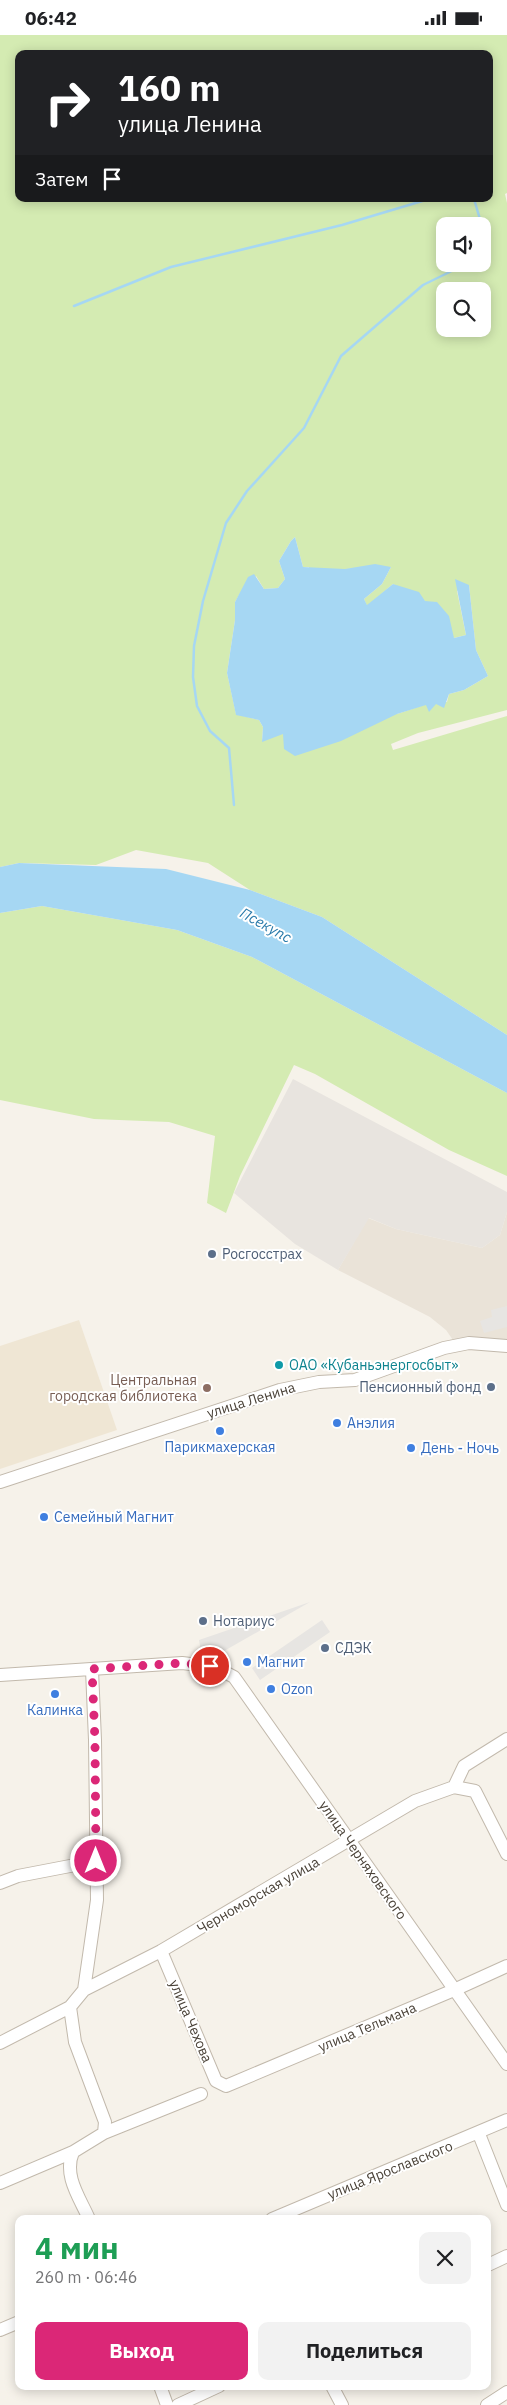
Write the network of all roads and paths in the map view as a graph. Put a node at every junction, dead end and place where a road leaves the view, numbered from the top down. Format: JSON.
{"nodes":[{"id":1,"x":507,"y":1346,"type":"edge"},
{"id":2,"x":0,"y":1482,"type":"edge"},
{"id":3,"x":92,"y":1669,"type":"junction"},
{"id":4,"x":0,"y":1675,"type":"edge"},
{"id":5,"x":507,"y":1739,"type":"edge"},
{"id":6,"x":454,"y":1787,"type":"junction"},
{"id":7,"x":350,"y":1841,"type":"junction"},
{"id":8,"x":507,"y":1854,"type":"edge"},
{"id":9,"x":96,"y":1861,"type":"junction"},
{"id":10,"x":0,"y":1883,"type":"edge"},
{"id":11,"x":161,"y":1951,"type":"junction"},
{"id":12,"x":507,"y":1966,"type":"edge"},
{"id":13,"x":84,"y":1990,"type":"junction"},
{"id":14,"x":454,"y":1990,"type":"junction"},
{"id":15,"x":70,"y":2007,"type":"junction"},
{"id":16,"x":0,"y":2043,"type":"edge"},
{"id":17,"x":507,"y":2064,"type":"edge"},
{"id":18,"x":226,"y":2085,"type":"joint"},
{"id":19,"x":201,"y":2094,"type":"dead end"},
{"id":20,"x":507,"y":2121,"type":"edge"},
{"id":21,"x":104,"y":2133,"type":"junction"},
{"id":22,"x":479,"y":2134,"type":"junction"},
{"id":23,"x":73,"y":2152,"type":"junction"},
{"id":24,"x":0,"y":2183,"type":"edge"},
{"id":25,"x":507,"y":2205,"type":"edge"},
{"id":26,"x":87,"y":2215,"type":"edge"},
{"id":27,"x":282,"y":2215,"type":"edge"},
{"id":28,"x":507,"y":2256,"type":"edge"},
{"id":29,"x":491,"y":2264,"type":"edge"},
{"id":30,"x":15,"y":2324,"type":"edge"},
{"id":31,"x":0,"y":2330,"type":"edge"},
{"id":32,"x":161,"y":2390,"type":"edge"},
{"id":33,"x":210,"y":2390,"type":"edge"},
{"id":34,"x":334,"y":2390,"type":"edge"},
{"id":35,"x":507,"y":2392,"type":"edge"},
{"id":36,"x":167,"y":2405,"type":"edge"},
{"id":37,"x":178,"y":2405,"type":"edge"},
{"id":38,"x":342,"y":2405,"type":"edge"},
{"id":39,"x":487,"y":2405,"type":"edge"}],
"edges":[{"from":1,"to":2,"type":"street","name":"улица Ленина"},
{"from":3,"to":4,"type":"street"},
{"from":3,"to":7,"type":"street","name":"улица Черняховского"},
{"from":3,"to":9,"type":"street"},
{"from":5,"to":6,"type":"street"},
{"from":6,"to":7,"type":"street","name":"Черноморская улица"},
{"from":6,"to":8,"type":"street"},
{"from":7,"to":11,"type":"street","name":"Черноморская улица"},
{"from":7,"to":14,"type":"street","name":"улица Черняховского"},
{"from":9,"to":10,"type":"street"},
{"from":9,"to":13,"type":"street"},
{"from":11,"to":13,"type":"street","name":"Черноморская улица"},
{"from":11,"to":18,"type":"street","name":"улица Чехова"},
{"from":12,"to":14,"type":"street","name":"улица Тельмана"},
{"from":13,"to":15,"type":"street","name":"Черноморская улица"},
{"from":14,"to":17,"type":"street","name":"улица Черняховского"},
{"from":14,"to":18,"type":"street","name":"улица Тельмана"},
{"from":15,"to":16,"type":"street","name":"Черноморская улица"},
{"from":15,"to":21,"type":"street"},
{"from":19,"to":21,"type":"street"},
{"from":20,"to":22,"type":"street","name":"улица Ярославского"},
{"from":21,"to":23,"type":"street"},
{"from":22,"to":25,"type":"street"},
{"from":22,"to":27,"type":"street","name":"улица Ярославского"},
{"from":23,"to":24,"type":"street"},
{"from":23,"to":26,"type":"street"},
{"from":28,"to":29,"type":"street"},
{"from":30,"to":31,"type":"street"},
{"from":32,"to":36,"type":"street"},
{"from":33,"to":37,"type":"street"},
{"from":34,"to":38,"type":"street"},
{"from":35,"to":39,"type":"street"}]}
